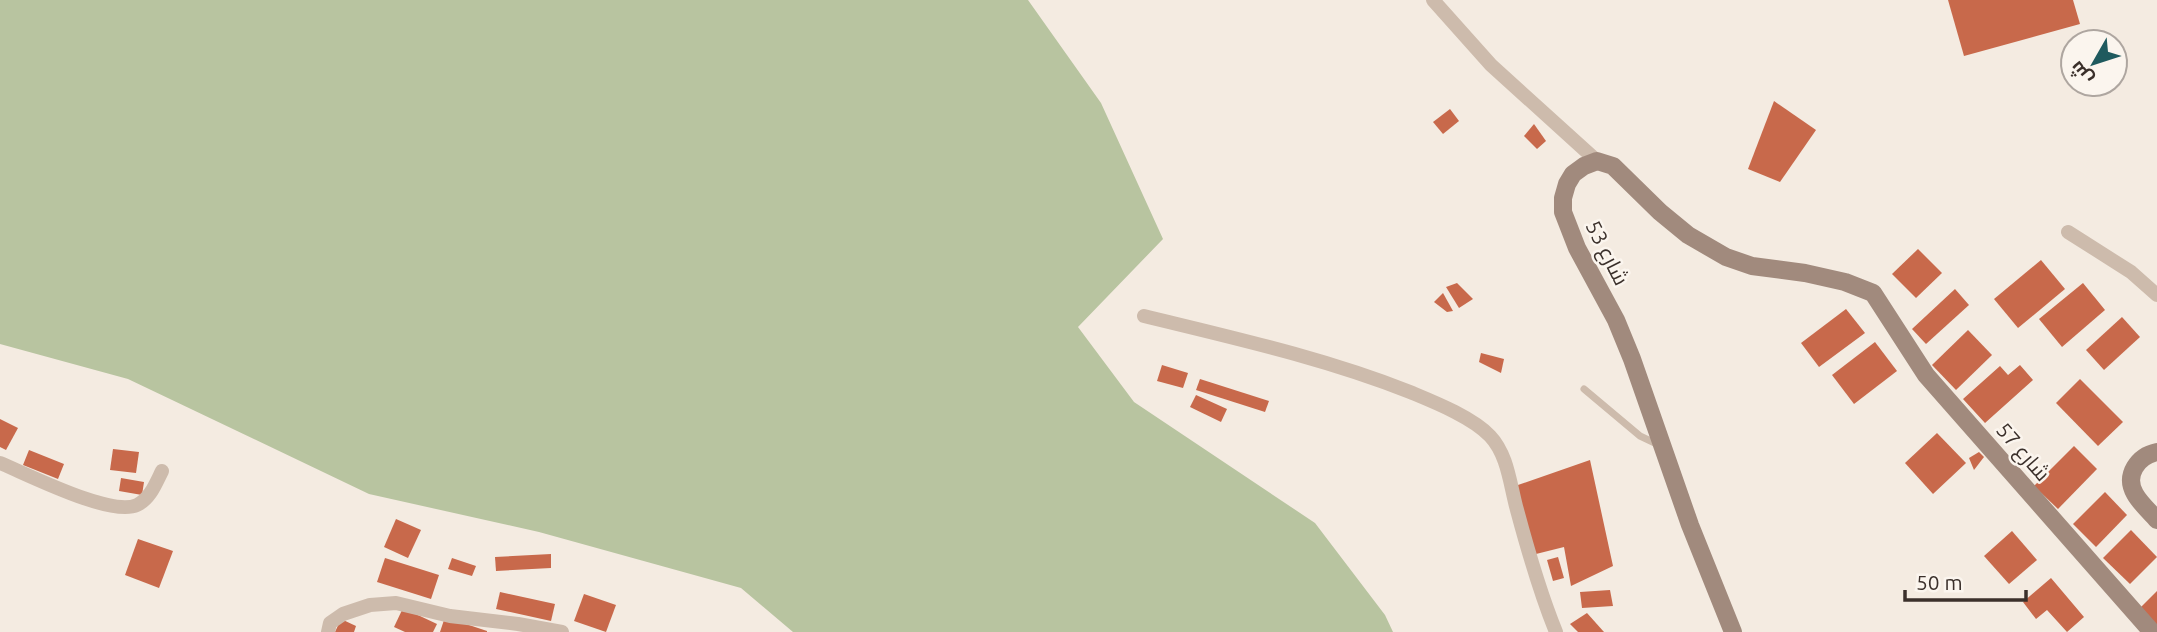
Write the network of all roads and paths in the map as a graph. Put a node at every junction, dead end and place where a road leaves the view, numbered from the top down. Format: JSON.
{"nodes":[{"id":1,"x":1433,"y":0,"type":"edge"},
{"id":2,"x":1597,"y":161,"type":"junction"},
{"id":3,"x":2068,"y":232,"type":"dead end"},
{"id":4,"x":2157,"y":295,"type":"edge"},
{"id":5,"x":1144,"y":316,"type":"dead end"},
{"id":6,"x":1584,"y":389,"type":"dead end"},
{"id":7,"x":1662,"y":446,"type":"junction"},
{"id":8,"x":2157,"y":452,"type":"edge"},
{"id":9,"x":0,"y":463,"type":"edge"},
{"id":10,"x":162,"y":471,"type":"dead end"},
{"id":11,"x":2157,"y":520,"type":"edge"},
{"id":12,"x":328,"y":632,"type":"edge"},
{"id":13,"x":562,"y":632,"type":"edge"},
{"id":14,"x":1556,"y":632,"type":"edge"},
{"id":15,"x":1733,"y":632,"type":"edge"},
{"id":16,"x":2152,"y":632,"type":"edge"}],
"edges":[{"from":1,"to":2,"type":"street"},
{"from":2,"to":7,"type":"street","name":"شارع 53"},
{"from":2,"to":16,"type":"street","name":"شارع 57"},
{"from":3,"to":4,"type":"street"},
{"from":5,"to":14,"type":"street"},
{"from":6,"to":7,"type":"lane"},
{"from":7,"to":15,"type":"street","name":"شارع 53"},
{"from":8,"to":11,"type":"street"},
{"from":9,"to":10,"type":"street"},
{"from":12,"to":13,"type":"street"}]}
